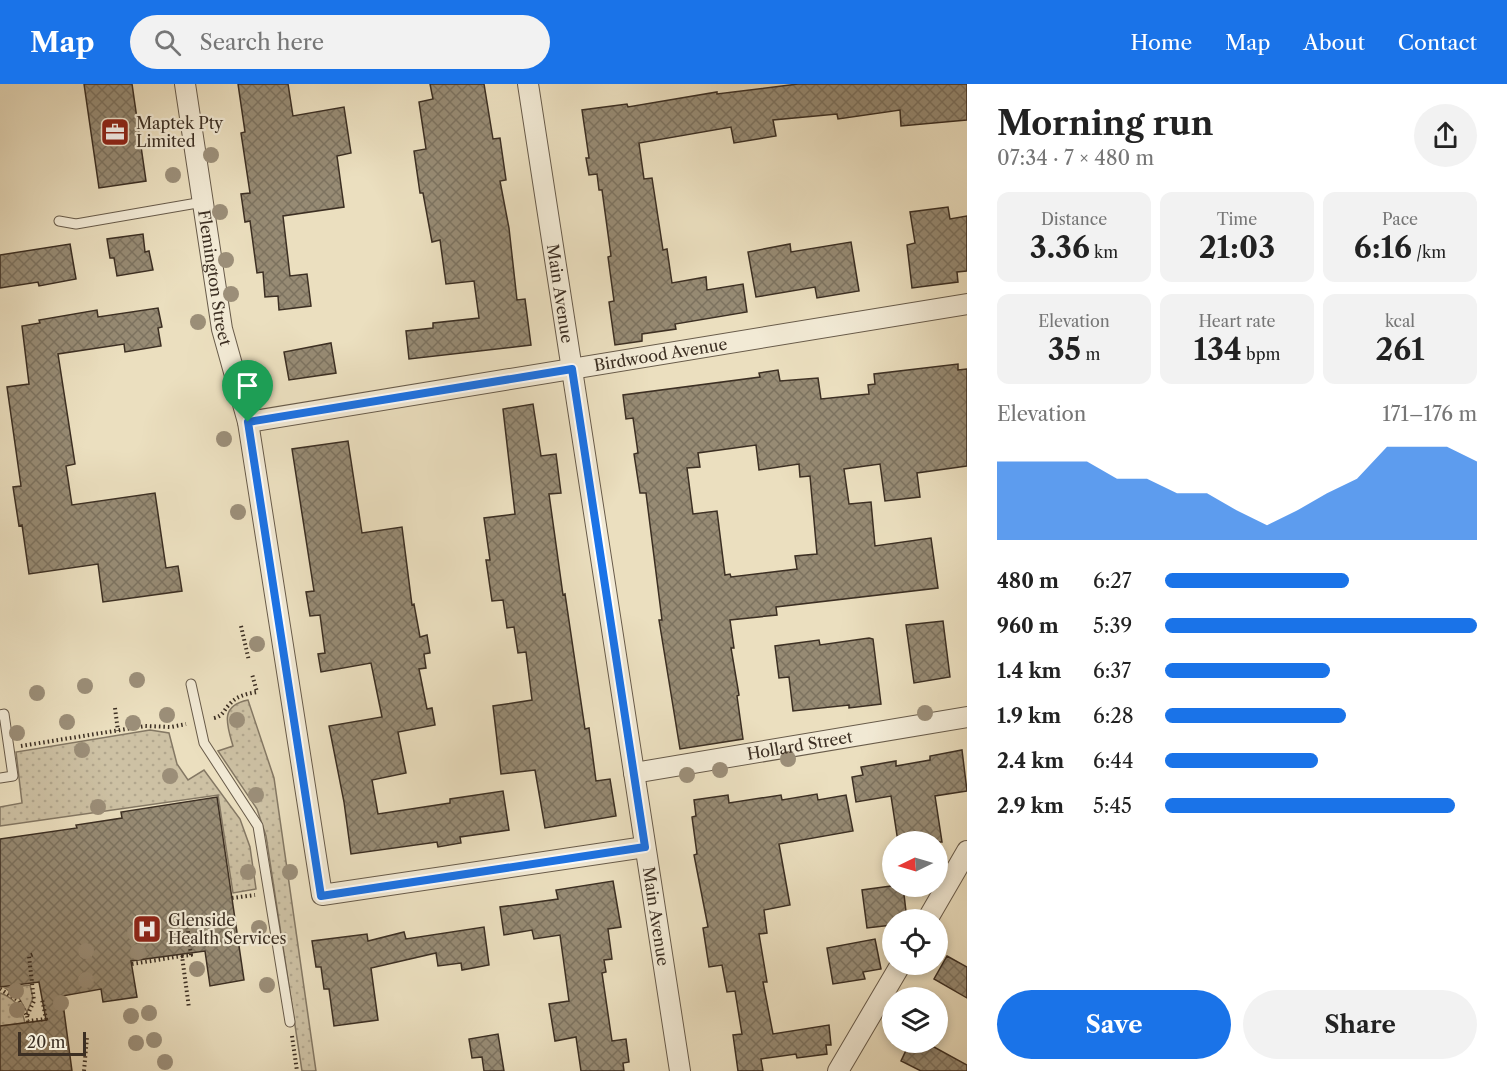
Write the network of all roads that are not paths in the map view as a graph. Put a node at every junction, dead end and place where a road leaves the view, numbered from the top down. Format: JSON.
{"nodes":[{"id":1,"x":185,"y":84,"type":"edge"},
{"id":2,"x":528,"y":84,"type":"edge"},
{"id":3,"x":203,"y":202,"type":"junction"},
{"id":4,"x":59,"y":221,"type":"dead end"},
{"id":5,"x":967,"y":304,"type":"edge"},
{"id":6,"x":572,"y":369,"type":"junction"},
{"id":7,"x":248,"y":422,"type":"junction"},
{"id":8,"x":191,"y":684,"type":"dead end"},
{"id":9,"x":0,"y":715,"type":"edge"},
{"id":10,"x":967,"y":717,"type":"edge"},
{"id":11,"x":634,"y":773,"type":"junction"},
{"id":12,"x":0,"y":778,"type":"edge"},
{"id":13,"x":645,"y":847,"type":"junction"},
{"id":14,"x":965,"y":860,"type":"edge"},
{"id":15,"x":934,"y":909,"type":"edge"},
{"id":16,"x":895,"y":975,"type":"edge"},
{"id":17,"x":290,"y":1022,"type":"road end"},
{"id":18,"x":680,"y":1071,"type":"edge"},
{"id":19,"x":838,"y":1071,"type":"edge"}],
"edges":[{"from":1,"to":3,"type":"street","name":"Flemington Street"},
{"from":2,"to":6,"type":"street","name":"Main Avenue"},
{"from":3,"to":4,"type":"lane"},
{"from":3,"to":7,"type":"street","name":"Flemington Street"},
{"from":5,"to":6,"type":"street","name":"Birdwood Avenue"},
{"from":6,"to":7,"type":"street","name":"Birdwood Avenue"},
{"from":6,"to":11,"type":"street","name":"Main Avenue"},
{"from":7,"to":13,"type":"street","name":"Flemington Street"},
{"from":8,"to":17,"type":"lane"},
{"from":9,"to":12,"type":"lane"},
{"from":10,"to":11,"type":"street","name":"Hollard Street"},
{"from":11,"to":13,"type":"street","name":"Main Avenue"},
{"from":13,"to":18,"type":"street","name":"Main Avenue"},
{"from":14,"to":15,"type":"street"},
{"from":16,"to":19,"type":"street"}]}
